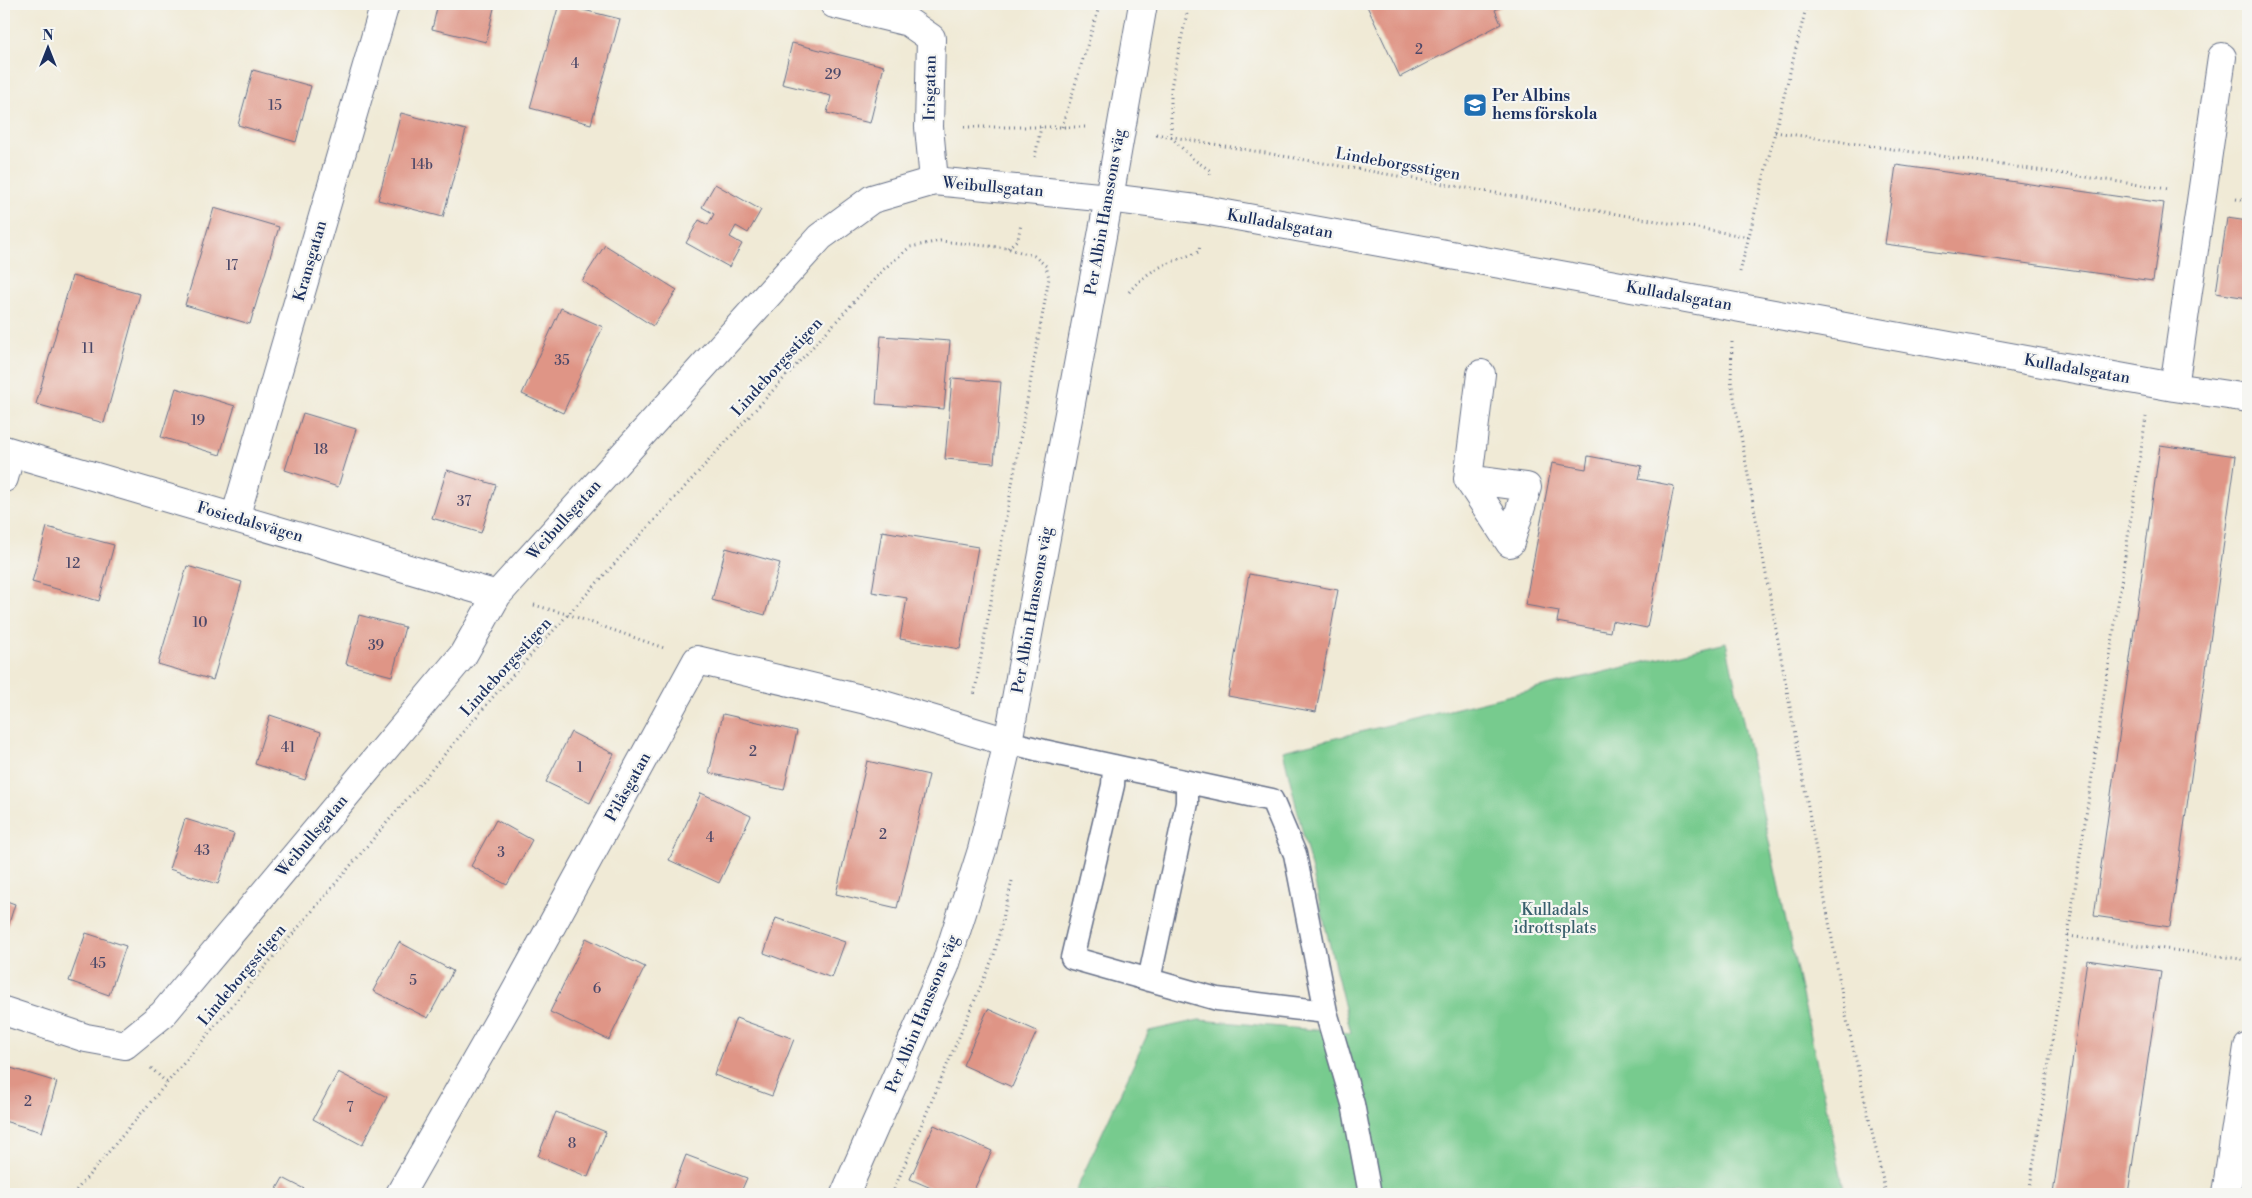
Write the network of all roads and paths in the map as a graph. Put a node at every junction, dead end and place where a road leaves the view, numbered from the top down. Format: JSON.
{"nodes":[{"id":1,"x":386,"y":4,"type":"edge"},
{"id":2,"x":834,"y":4,"type":"edge"},
{"id":3,"x":1100,"y":4,"type":"edge"},
{"id":4,"x":1143,"y":4,"type":"edge"},
{"id":5,"x":1807,"y":4,"type":"edge"},
{"id":6,"x":2222,"y":57,"type":"dead end"},
{"id":7,"x":1062,"y":127,"type":"junction"},
{"id":8,"x":929,"y":128,"type":"junction"},
{"id":9,"x":1120,"y":128,"type":"junction"},
{"id":10,"x":1775,"y":132,"type":"junction"},
{"id":11,"x":934,"y":181,"type":"junction"},
{"id":12,"x":2202,"y":194,"type":"junction"},
{"id":13,"x":1109,"y":198,"type":"junction"},
{"id":14,"x":2248,"y":200,"type":"edge"},
{"id":15,"x":1749,"y":237,"type":"junction"},
{"id":16,"x":1008,"y":248,"type":"dead end"},
{"id":17,"x":1732,"y":306,"type":"junction"},
{"id":18,"x":1482,"y":374,"type":"dead end"},
{"id":19,"x":2163,"y":384,"type":"junction"},
{"id":20,"x":2248,"y":398,"type":"edge"},
{"id":21,"x":6,"y":460,"type":"edge"},
{"id":22,"x":1468,"y":479,"type":"dead end"},
{"id":23,"x":235,"y":518,"type":"junction"},
{"id":24,"x":496,"y":595,"type":"junction"},
{"id":25,"x":570,"y":615,"type":"junction"},
{"id":26,"x":697,"y":660,"type":"junction"},
{"id":27,"x":1008,"y":742,"type":"junction"},
{"id":28,"x":1114,"y":766,"type":"junction"},
{"id":29,"x":1187,"y":782,"type":"junction"},
{"id":30,"x":2068,"y":936,"type":"junction"},
{"id":31,"x":2248,"y":960,"type":"edge"},
{"id":32,"x":1149,"y":980,"type":"junction"},
{"id":33,"x":4,"y":1011,"type":"edge"},
{"id":34,"x":1326,"y":1012,"type":"junction"},
{"id":35,"x":2248,"y":1047,"type":"edge"},
{"id":36,"x":2243,"y":1118,"type":"edge"},
{"id":37,"x":73,"y":1194,"type":"edge"},
{"id":38,"x":400,"y":1194,"type":"edge"},
{"id":39,"x":845,"y":1194,"type":"edge"},
{"id":40,"x":1370,"y":1194,"type":"edge"},
{"id":41,"x":1886,"y":1194,"type":"edge"},
{"id":42,"x":2030,"y":1194,"type":"edge"},
{"id":43,"x":2226,"y":1194,"type":"edge"}],
"edges":[{"from":1,"to":23,"type":"street","name":"Kransgatan"},
{"from":2,"to":8,"type":"street","name":"Irisgatan"},
{"from":3,"to":7,"type":"path"},
{"from":4,"to":9,"type":"street","name":"Per Albin Hanssons väg"},
{"from":5,"to":10,"type":"path"},
{"from":6,"to":12,"type":"street"},
{"from":7,"to":8,"type":"path","name":"Lindeborgsstigen"},
{"from":7,"to":9,"type":"path","name":"Lindeborgsstigen"},
{"from":8,"to":11,"type":"street","name":"Irisgatan"},
{"from":9,"to":13,"type":"street","name":"Per Albin Hanssons väg"},
{"from":9,"to":15,"type":"path","name":"Lindeborgsstigen"},
{"from":10,"to":12,"type":"path"},
{"from":10,"to":15,"type":"path"},
{"from":11,"to":13,"type":"street","name":"Weibullsgatan"},
{"from":11,"to":24,"type":"street","name":"Weibullsgatan"},
{"from":12,"to":14,"type":"path"},
{"from":12,"to":19,"type":"street"},
{"from":13,"to":17,"type":"street","name":"Kulladalsgatan"},
{"from":13,"to":27,"type":"street","name":"Per Albin Hanssons väg"},
{"from":15,"to":17,"type":"path"},
{"from":16,"to":25,"type":"path","name":"Lindeborgsstigen"},
{"from":17,"to":19,"type":"street","name":"Kulladalsgatan"},
{"from":17,"to":41,"type":"path"},
{"from":18,"to":22,"type":"street"},
{"from":19,"to":20,"type":"street","name":"Kulladalsgatan"},
{"from":19,"to":30,"type":"path"},
{"from":21,"to":23,"type":"street","name":"Fosiedalsvägen"},
{"from":23,"to":24,"type":"street","name":"Fosiedalsvägen"},
{"from":24,"to":25,"type":"path"},
{"from":24,"to":33,"type":"street","name":"Weibullsgatan"},
{"from":25,"to":26,"type":"path"},
{"from":25,"to":37,"type":"path","name":"Lindeborgsstigen"},
{"from":26,"to":27,"type":"street"},
{"from":26,"to":38,"type":"street","name":"Pilåsgatan"},
{"from":27,"to":28,"type":"lane"},
{"from":27,"to":39,"type":"street","name":"Per Albin Hanssons väg"},
{"from":28,"to":29,"type":"lane"},
{"from":28,"to":32,"type":"lane"},
{"from":29,"to":32,"type":"lane"},
{"from":29,"to":34,"type":"lane"},
{"from":30,"to":31,"type":"path"},
{"from":30,"to":42,"type":"path"},
{"from":32,"to":34,"type":"lane"},
{"from":34,"to":40,"type":"lane"},
{"from":35,"to":36,"type":"street"},
{"from":36,"to":43,"type":"street"}]}
